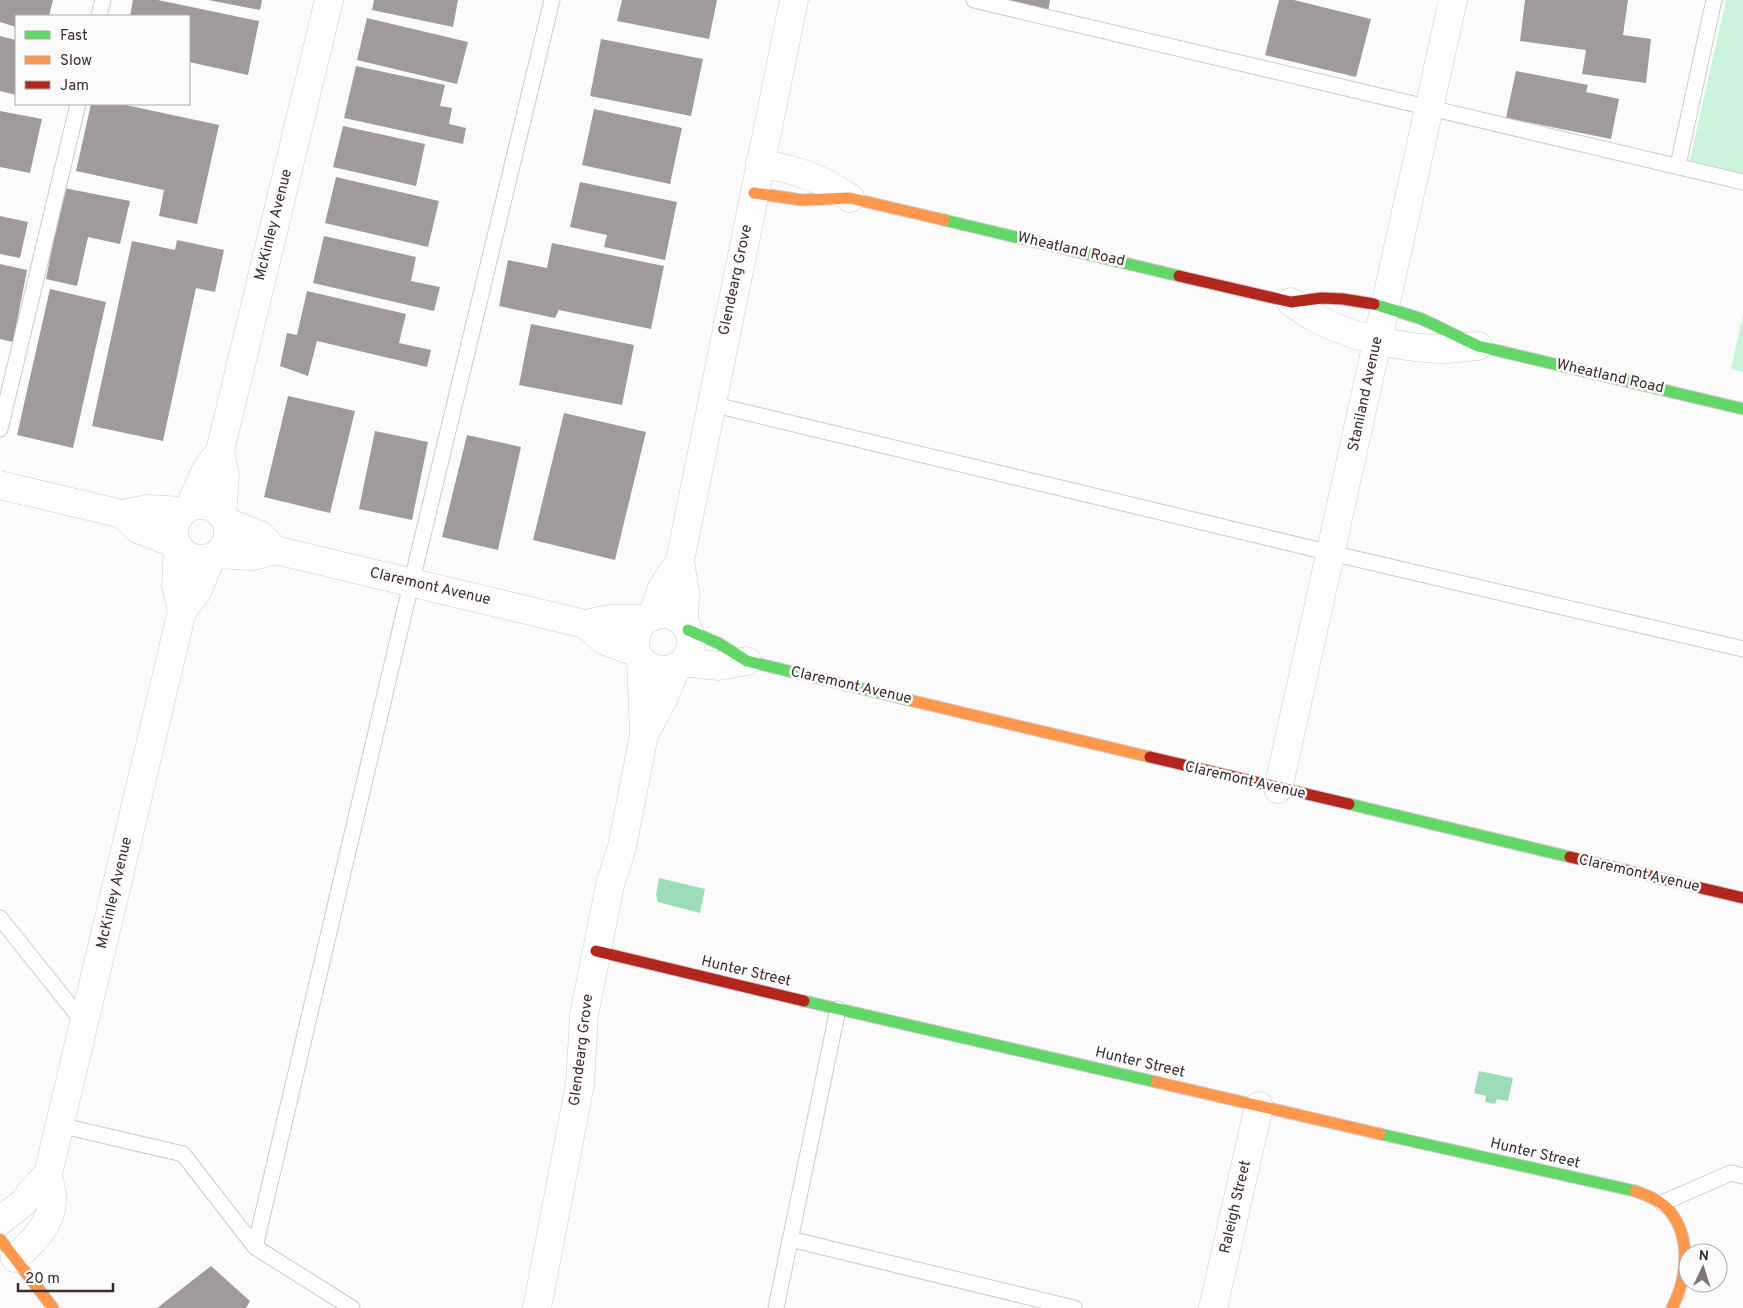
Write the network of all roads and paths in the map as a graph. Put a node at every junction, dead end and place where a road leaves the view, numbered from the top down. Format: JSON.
{"nodes":[{"id":1,"x":103,"y":0,"type":"edge"},
{"id":2,"x":329,"y":0,"type":"edge"},
{"id":3,"x":552,"y":0,"type":"edge"},
{"id":4,"x":794,"y":0,"type":"edge"},
{"id":5,"x":974,"y":0,"type":"edge"},
{"id":6,"x":1453,"y":0,"type":"edge"},
{"id":7,"x":1714,"y":0,"type":"edge"},
{"id":8,"x":99,"y":15,"type":"edge"},
{"id":9,"x":78,"y":105,"type":"edge"},
{"id":10,"x":1429,"y":108,"type":"junction"},
{"id":11,"x":760,"y":163,"type":"junction"},
{"id":12,"x":1678,"y":165,"type":"junction"},
{"id":13,"x":1743,"y":182,"type":"edge"},
{"id":14,"x":754,"y":193,"type":"junction"},
{"id":15,"x":850,"y":198,"type":"junction"},
{"id":16,"x":1292,"y":302,"type":"junction"},
{"id":17,"x":1384,"y":308,"type":"junction"},
{"id":18,"x":1378,"y":340,"type":"junction"},
{"id":19,"x":1478,"y":346,"type":"junction"},
{"id":20,"x":711,"y":404,"type":"junction"},
{"id":21,"x":1743,"y":408,"type":"edge"},
{"id":22,"x":0,"y":429,"type":"edge"},
{"id":23,"x":220,"y":451,"type":"junction"},
{"id":24,"x":0,"y":485,"type":"edge"},
{"id":25,"x":186,"y":509,"type":"junction"},
{"id":26,"x":122,"y":514,"type":"junction"},
{"id":27,"x":225,"y":518,"type":"junction"},
{"id":28,"x":177,"y":545,"type":"junction"},
{"id":29,"x":275,"y":550,"type":"junction"},
{"id":30,"x":1331,"y":553,"type":"junction"},
{"id":31,"x":215,"y":556,"type":"junction"},
{"id":32,"x":680,"y":561,"type":"junction"},
{"id":33,"x":413,"y":582,"type":"junction"},
{"id":34,"x":182,"y":611,"type":"junction"},
{"id":35,"x":650,"y":618,"type":"junction"},
{"id":36,"x":585,"y":624,"type":"junction"},
{"id":37,"x":686,"y":627,"type":"junction"},
{"id":38,"x":1743,"y":649,"type":"edge"},
{"id":39,"x":639,"y":656,"type":"junction"},
{"id":40,"x":747,"y":662,"type":"junction"},
{"id":41,"x":680,"y":664,"type":"junction"},
{"id":42,"x":644,"y":735,"type":"junction"},
{"id":43,"x":1278,"y":789,"type":"junction"},
{"id":44,"x":1743,"y":898,"type":"edge"},
{"id":45,"x":0,"y":918,"type":"edge"},
{"id":46,"x":596,"y":951,"type":"junction"},
{"id":47,"x":838,"y":1009,"type":"junction"},
{"id":48,"x":84,"y":1023,"type":"junction"},
{"id":49,"x":1259,"y":1106,"type":"junction"},
{"id":50,"x":60,"y":1125,"type":"junction"},
{"id":51,"x":48,"y":1174,"type":"junction"},
{"id":52,"x":1743,"y":1176,"type":"edge"},
{"id":53,"x":1667,"y":1208,"type":"junction"},
{"id":54,"x":0,"y":1221,"type":"edge"},
{"id":55,"x":790,"y":1239,"type":"junction"},
{"id":56,"x":255,"y":1247,"type":"junction"},
{"id":57,"x":8,"y":1248,"type":"edge"},
{"id":58,"x":53,"y":1308,"type":"edge"},
{"id":59,"x":352,"y":1308,"type":"edge"},
{"id":60,"x":537,"y":1308,"type":"edge"},
{"id":61,"x":776,"y":1308,"type":"edge"},
{"id":62,"x":1074,"y":1308,"type":"edge"},
{"id":63,"x":1213,"y":1308,"type":"edge"},
{"id":64,"x":1672,"y":1308,"type":"edge"}],
"edges":[{"from":1,"to":8,"type":"lane"},
{"from":2,"to":23,"type":"street","name":"McKinley Avenue"},
{"from":3,"to":33,"type":"lane"},
{"from":4,"to":11,"type":"street","name":"Glendearg Grove"},
{"from":5,"to":10,"type":"lane"},
{"from":6,"to":10,"type":"street","name":"Staniland Avenue"},
{"from":7,"to":12,"type":"lane"},
{"from":9,"to":22,"type":"lane"},
{"from":10,"to":12,"type":"lane"},
{"from":10,"to":17,"type":"street","name":"Staniland Avenue"},
{"from":11,"to":14,"type":"street","name":"Glendearg Grove"},
{"from":11,"to":15,"type":"street","name":"Wheatland Road"},
{"from":12,"to":13,"type":"lane"},
{"from":14,"to":15,"type":"street","name":"Wheatland Road"},
{"from":14,"to":20,"type":"street","name":"Glendearg Grove"},
{"from":15,"to":16,"type":"street","name":"Wheatland Road"},
{"from":16,"to":17,"type":"street","name":"Wheatland Road"},
{"from":16,"to":18,"type":"street","name":"Wheatland Road"},
{"from":17,"to":18,"type":"street","name":"Staniland Avenue"},
{"from":17,"to":19,"type":"street","name":"Wheatland Road"},
{"from":18,"to":19,"type":"street","name":"Wheatland Road"},
{"from":18,"to":30,"type":"street","name":"Staniland Avenue"},
{"from":19,"to":21,"type":"street","name":"Wheatland Road"},
{"from":20,"to":30,"type":"lane"},
{"from":20,"to":32,"type":"street","name":"Glendearg Grove"},
{"from":23,"to":25,"type":"street","name":"McKinley Avenue"},
{"from":23,"to":27,"type":"street","name":"McKinley Avenue"},
{"from":24,"to":26,"type":"street"},
{"from":25,"to":26,"type":"street"},
{"from":25,"to":27,"type":"street"},
{"from":25,"to":28,"type":"street"},
{"from":26,"to":28,"type":"street"},
{"from":27,"to":29,"type":"street","name":"Claremont Avenue"},
{"from":27,"to":31,"type":"street"},
{"from":28,"to":31,"type":"street"},
{"from":28,"to":34,"type":"street","name":"McKinley Avenue"},
{"from":29,"to":31,"type":"street","name":"Claremont Avenue"},
{"from":29,"to":33,"type":"street","name":"Claremont Avenue"},
{"from":30,"to":38,"type":"lane"},
{"from":30,"to":43,"type":"street","name":"Staniland Avenue"},
{"from":31,"to":34,"type":"street","name":"McKinley Avenue"},
{"from":32,"to":35,"type":"street","name":"Glendearg Grove"},
{"from":32,"to":37,"type":"street","name":"Glendearg Grove"},
{"from":33,"to":36,"type":"street","name":"Claremont Avenue"},
{"from":33,"to":56,"type":"lane"},
{"from":34,"to":48,"type":"street","name":"McKinley Avenue"},
{"from":35,"to":36,"type":"street","name":"Claremont Avenue"},
{"from":35,"to":37,"type":"street"},
{"from":35,"to":39,"type":"street"},
{"from":36,"to":39,"type":"street","name":"Claremont Avenue"},
{"from":37,"to":40,"type":"street","name":"Claremont Avenue"},
{"from":37,"to":41,"type":"street"},
{"from":39,"to":41,"type":"street"},
{"from":39,"to":42,"type":"street","name":"Glendearg Grove"},
{"from":40,"to":41,"type":"street","name":"Claremont Avenue"},
{"from":40,"to":43,"type":"street","name":"Claremont Avenue"},
{"from":41,"to":42,"type":"street","name":"Glendearg Grove"},
{"from":42,"to":46,"type":"street","name":"Glendearg Grove"},
{"from":43,"to":44,"type":"street","name":"Claremont Avenue"},
{"from":45,"to":48,"type":"lane"},
{"from":46,"to":47,"type":"street","name":"Hunter Street"},
{"from":46,"to":60,"type":"street","name":"Glendearg Grove"},
{"from":47,"to":49,"type":"street","name":"Hunter Street"},
{"from":47,"to":55,"type":"lane"},
{"from":48,"to":50,"type":"street","name":"McKinley Avenue"},
{"from":49,"to":53,"type":"street","name":"Hunter Street"},
{"from":49,"to":63,"type":"street","name":"Raleigh Street"},
{"from":50,"to":51,"type":"street","name":"McKinley Avenue"},
{"from":50,"to":56,"type":"lane"},
{"from":51,"to":54,"type":"street","name":"McKinley Avenue"},
{"from":51,"to":57,"type":"street","name":"McKinley Avenue"},
{"from":52,"to":53,"type":"lane"},
{"from":53,"to":64,"type":"street"},
{"from":55,"to":61,"type":"lane"},
{"from":55,"to":62,"type":"lane"},
{"from":56,"to":59,"type":"lane"},
{"from":57,"to":58,"type":"street"}]}
